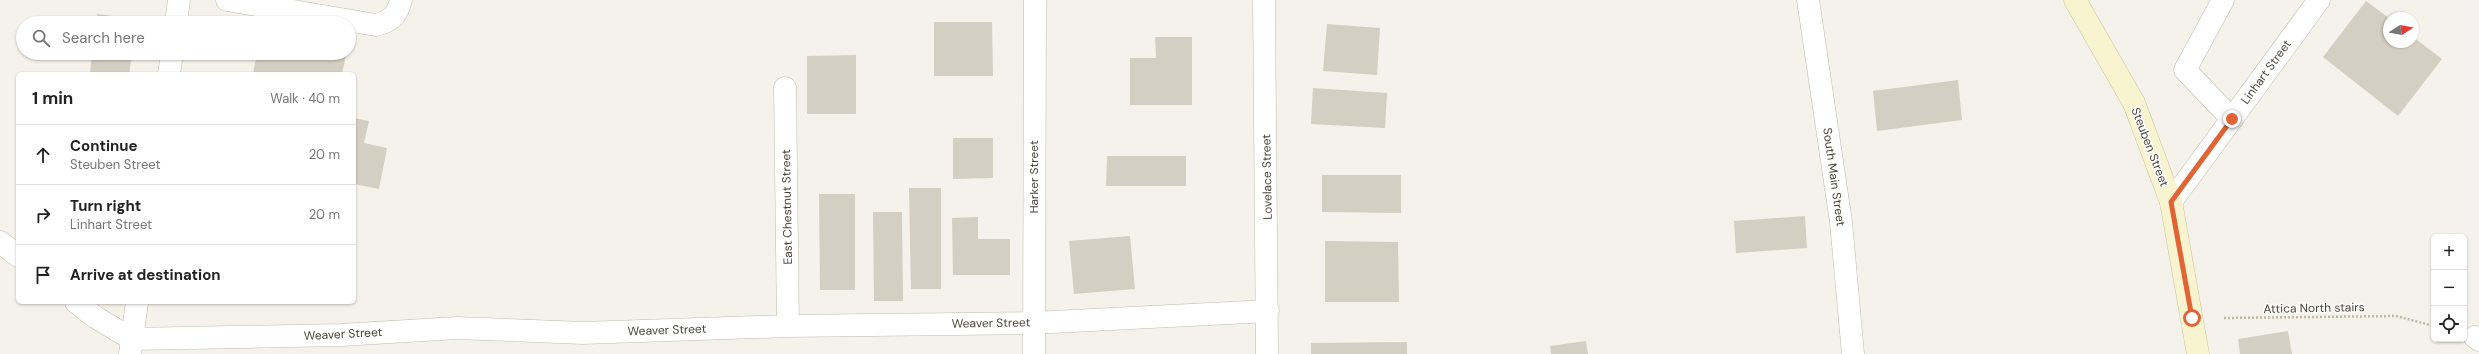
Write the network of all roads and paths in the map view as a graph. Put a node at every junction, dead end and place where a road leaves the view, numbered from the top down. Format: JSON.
{"nodes":[{"id":1,"x":179,"y":0,"type":"edge"},
{"id":2,"x":227,"y":0,"type":"edge"},
{"id":3,"x":401,"y":0,"type":"edge"},
{"id":4,"x":1035,"y":0,"type":"edge"},
{"id":5,"x":1264,"y":0,"type":"edge"},
{"id":6,"x":1808,"y":0,"type":"edge"},
{"id":7,"x":2075,"y":0,"type":"edge"},
{"id":8,"x":2223,"y":0,"type":"edge"},
{"id":9,"x":2319,"y":0,"type":"edge"},
{"id":10,"x":177,"y":16,"type":"edge"},
{"id":11,"x":315,"y":16,"type":"edge"},
{"id":12,"x":356,"y":23,"type":"edge"},
{"id":13,"x":171,"y":60,"type":"edge"},
{"id":14,"x":169,"y":72,"type":"edge"},
{"id":15,"x":785,"y":88,"type":"dead end"},
{"id":16,"x":2232,"y":119,"type":"junction"},
{"id":17,"x":2171,"y":202,"type":"junction"},
{"id":18,"x":0,"y":242,"type":"edge"},
{"id":19,"x":16,"y":254,"type":"edge"},
{"id":20,"x":79,"y":304,"type":"edge"},
{"id":21,"x":137,"y":304,"type":"edge"},
{"id":22,"x":1268,"y":311,"type":"junction"},
{"id":23,"x":2192,"y":318,"type":"junction"},
{"id":24,"x":1033,"y":323,"type":"junction"},
{"id":25,"x":2431,"y":325,"type":"edge"},
{"id":26,"x":788,"y":326,"type":"junction"},
{"id":27,"x":131,"y":346,"type":"edge"},
{"id":28,"x":1034,"y":354,"type":"edge"},
{"id":29,"x":1267,"y":354,"type":"edge"},
{"id":30,"x":1853,"y":354,"type":"edge"},
{"id":31,"x":2198,"y":354,"type":"edge"}],
"edges":[{"from":1,"to":10,"type":"street"},
{"from":2,"to":11,"type":"street"},
{"from":3,"to":12,"type":"street"},
{"from":4,"to":24,"type":"street","name":"Harker Street"},
{"from":5,"to":22,"type":"street","name":"Lovelace Street"},
{"from":6,"to":30,"type":"street","name":"South Main Street"},
{"from":7,"to":17,"type":"street","name":"Steuben Street"},
{"from":8,"to":16,"type":"street"},
{"from":9,"to":16,"type":"street","name":"Linhart Street"},
{"from":13,"to":14,"type":"street"},
{"from":15,"to":26,"type":"street","name":"East Chestnut Street"},
{"from":16,"to":17,"type":"street","name":"Linhart Street"},
{"from":17,"to":23,"type":"street","name":"Steuben Street"},
{"from":18,"to":19,"type":"street"},
{"from":20,"to":27,"type":"street"},
{"from":21,"to":27,"type":"street"},
{"from":22,"to":24,"type":"street","name":"Weaver Street"},
{"from":22,"to":29,"type":"street","name":"Lovelace Street"},
{"from":23,"to":25,"type":"path","name":"Attica North stairs"},
{"from":23,"to":31,"type":"street","name":"Steuben Street"},
{"from":24,"to":26,"type":"street","name":"Weaver Street"},
{"from":24,"to":28,"type":"street","name":"Harker Street"},
{"from":26,"to":27,"type":"street","name":"Weaver Street"}]}
